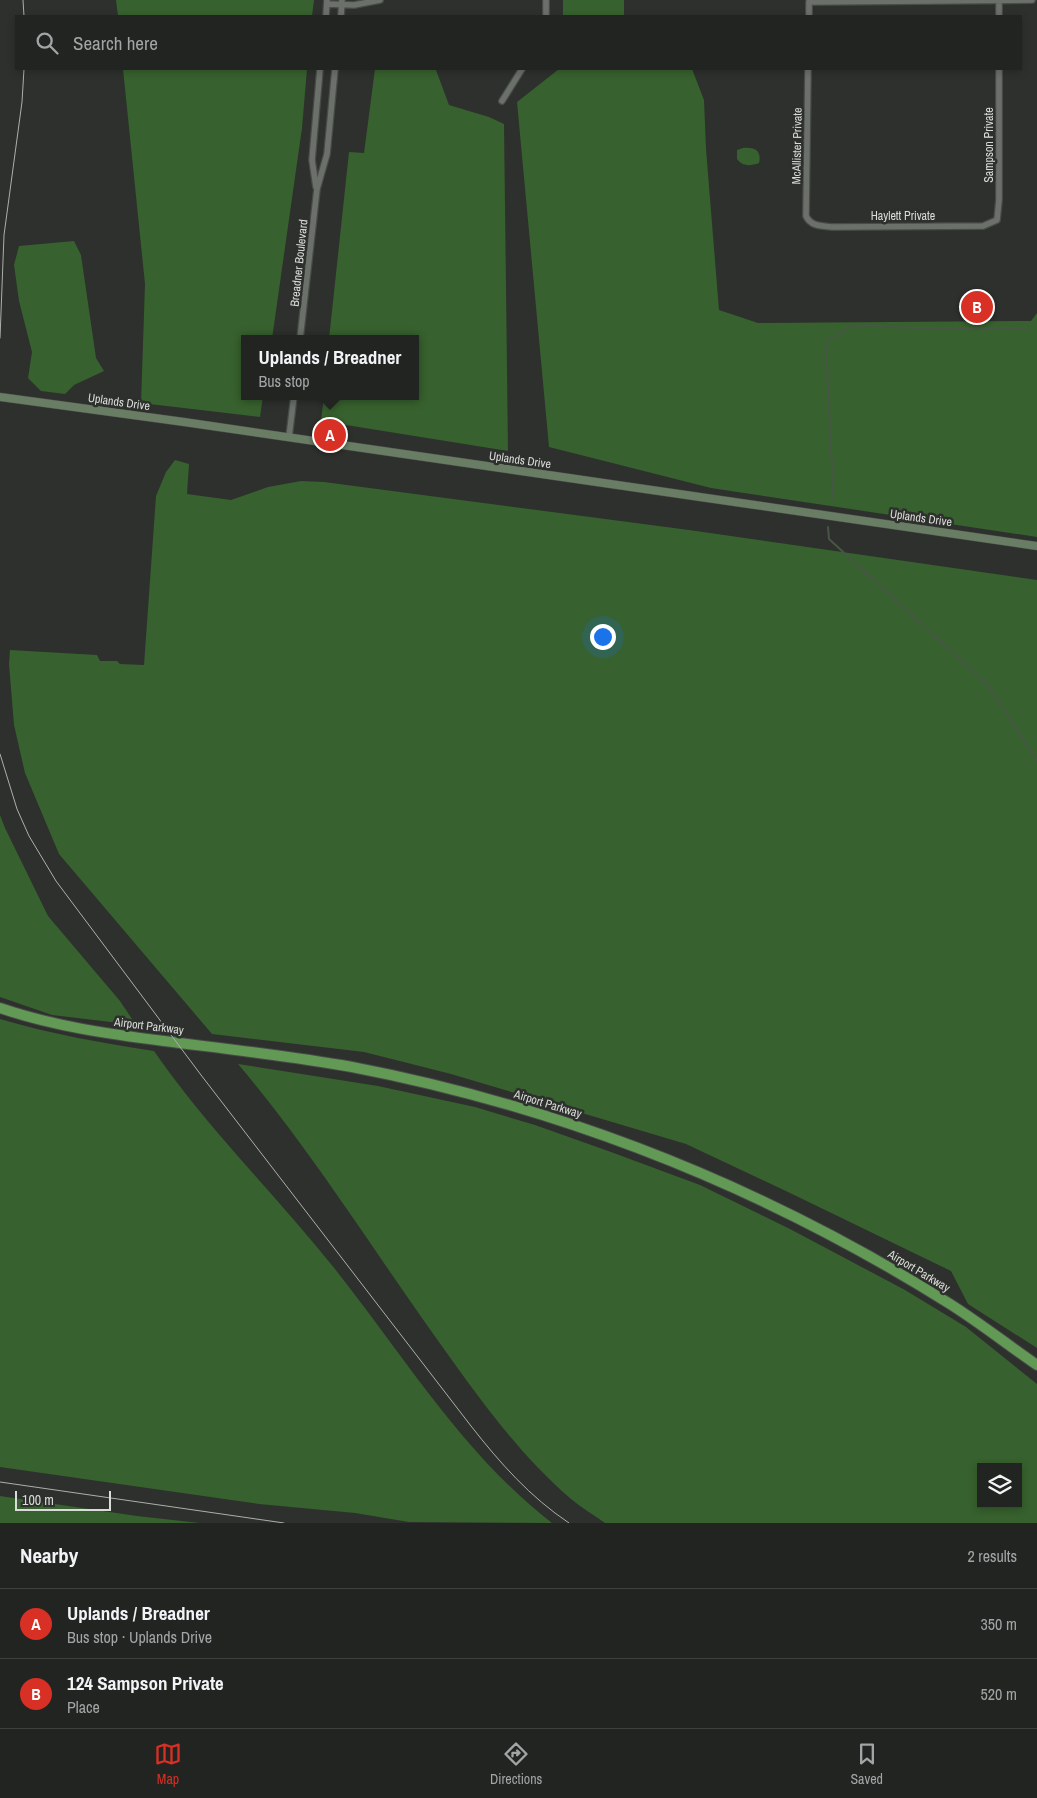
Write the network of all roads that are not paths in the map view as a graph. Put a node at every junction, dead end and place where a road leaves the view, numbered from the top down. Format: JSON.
{"nodes":[{"id":1,"x":380,"y":0,"type":"edge"},
{"id":2,"x":546,"y":0,"type":"edge"},
{"id":3,"x":844,"y":0,"type":"edge"},
{"id":4,"x":999,"y":0,"type":"edge"},
{"id":5,"x":1032,"y":0,"type":"edge"},
{"id":6,"x":327,"y":2,"type":"edge"},
{"id":7,"x":342,"y":3,"type":"edge"},
{"id":8,"x":326,"y":15,"type":"edge"},
{"id":9,"x":546,"y":15,"type":"edge"},
{"id":10,"x":809,"y":15,"type":"edge"},
{"id":11,"x":999,"y":15,"type":"edge"},
{"id":12,"x":320,"y":70,"type":"edge"},
{"id":13,"x":335,"y":70,"type":"edge"},
{"id":14,"x":521,"y":70,"type":"edge"},
{"id":15,"x":808,"y":70,"type":"edge"},
{"id":16,"x":999,"y":70,"type":"edge"},
{"id":17,"x":502,"y":101,"type":"dead end"},
{"id":18,"x":317,"y":189,"type":"junction"},
{"id":19,"x":996,"y":220,"type":"joint"},
{"id":20,"x":809,"y":222,"type":"joint"},
{"id":21,"x":300,"y":335,"type":"edge"},
{"id":22,"x":0,"y":397,"type":"edge"},
{"id":23,"x":294,"y":400,"type":"edge"},
{"id":24,"x":289,"y":438,"type":"junction"},
{"id":25,"x":1037,"y":546,"type":"edge"},
{"id":26,"x":0,"y":1008,"type":"edge"},
{"id":27,"x":1037,"y":1365,"type":"edge"}],
"edges":[{"from":1,"to":7,"type":"street"},
{"from":2,"to":9,"type":"street"},
{"from":3,"to":4,"type":"street"},
{"from":3,"to":10,"type":"street"},
{"from":4,"to":5,"type":"street"},
{"from":4,"to":11,"type":"street"},
{"from":6,"to":7,"type":"street"},
{"from":6,"to":8,"type":"street"},
{"from":12,"to":18,"type":"street","name":"Breadner Boulevard"},
{"from":13,"to":18,"type":"street","name":"Breadner Boulevard"},
{"from":14,"to":17,"type":"street"},
{"from":15,"to":20,"type":"street","name":"McAllister Private"},
{"from":16,"to":19,"type":"street","name":"Sampson Private"},
{"from":18,"to":21,"type":"street","name":"Breadner Boulevard"},
{"from":19,"to":20,"type":"street","name":"Haylett Private"},
{"from":22,"to":24,"type":"main road","name":"Uplands Drive"},
{"from":23,"to":24,"type":"street"},
{"from":24,"to":25,"type":"main road","name":"Uplands Drive"},
{"from":26,"to":27,"type":"highway","name":"Airport Parkway"}]}
